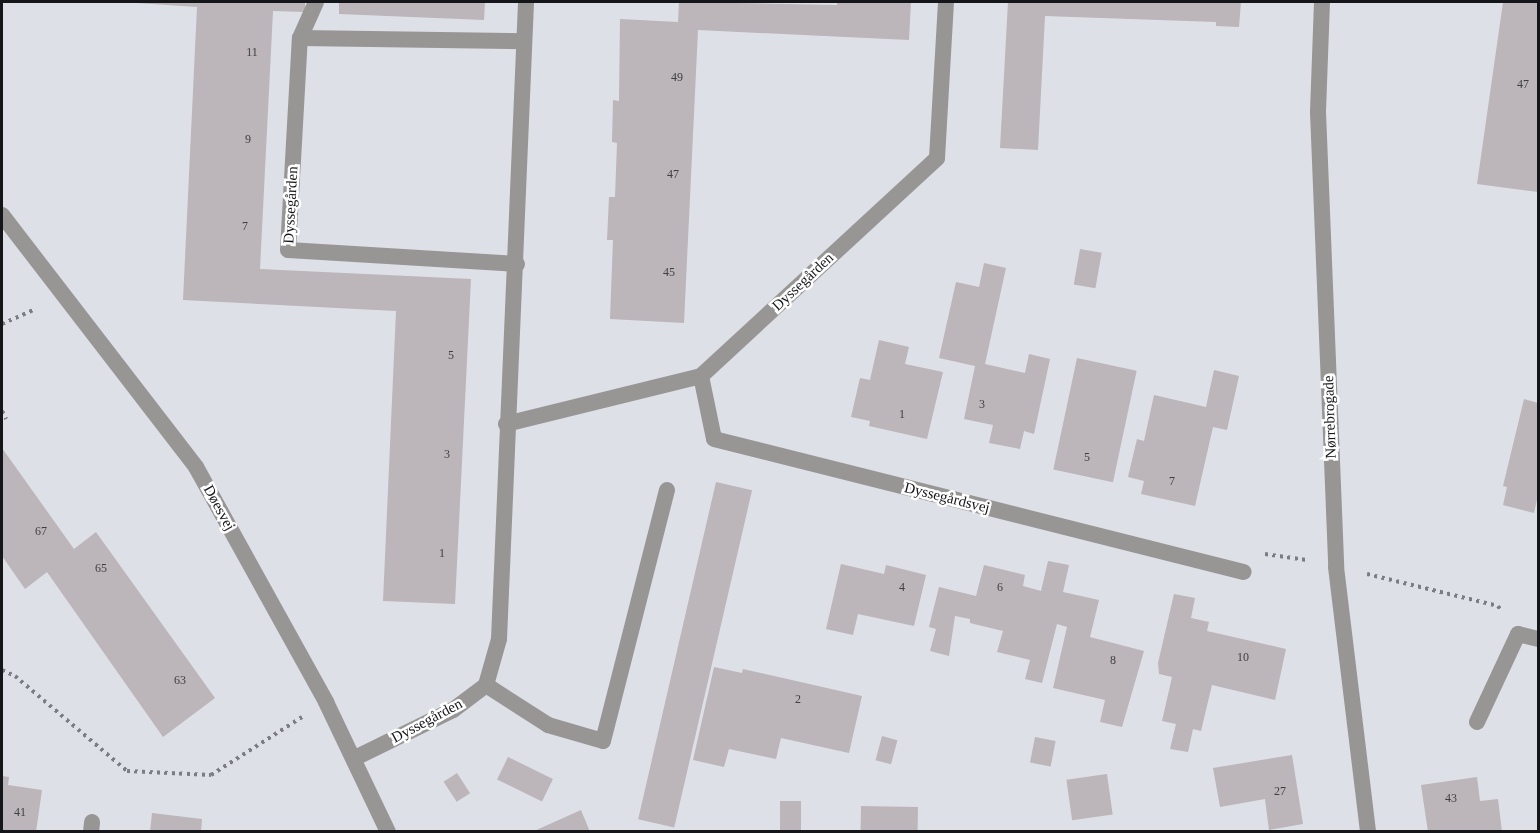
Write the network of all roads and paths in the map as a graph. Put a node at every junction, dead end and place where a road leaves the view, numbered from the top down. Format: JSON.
{"nodes":[{"id":1,"x":316,"y":2,"type":"edge"},
{"id":2,"x":526,"y":2,"type":"edge"},
{"id":3,"x":946,"y":2,"type":"edge"},
{"id":4,"x":1322,"y":2,"type":"edge"},
{"id":5,"x":300,"y":38,"type":"junction"},
{"id":6,"x":524,"y":41,"type":"junction"},
{"id":7,"x":2,"y":215,"type":"edge"},
{"id":8,"x":517,"y":264,"type":"junction"},
{"id":9,"x":63,"y":295,"type":"junction"},
{"id":10,"x":2,"y":324,"type":"edge"},
{"id":11,"x":701,"y":376,"type":"junction"},
{"id":12,"x":2,"y":411,"type":"edge"},
{"id":13,"x":6,"y":419,"type":"dead end"},
{"id":14,"x":506,"y":424,"type":"junction"},
{"id":15,"x":667,"y":490,"type":"dead end"},
{"id":16,"x":1244,"y":572,"type":"dead end"},
{"id":17,"x":1395,"y":581,"type":"dead end"},
{"id":18,"x":1518,"y":634,"type":"junction"},
{"id":19,"x":1539,"y":639,"type":"edge"},
{"id":20,"x":2,"y":670,"type":"edge"},
{"id":21,"x":486,"y":685,"type":"junction"},
{"id":22,"x":326,"y":702,"type":"junction"},
{"id":23,"x":1477,"y":722,"type":"dead end"},
{"id":24,"x":355,"y":758,"type":"junction"},
{"id":25,"x":388,"y":831,"type":"edge"},
{"id":26,"x":1368,"y":831,"type":"edge"}],
"edges":[{"from":1,"to":5,"type":"street","name":"Dyssegården"},
{"from":2,"to":6,"type":"street"},
{"from":3,"to":11,"type":"street","name":"Dyssegården"},
{"from":4,"to":26,"type":"street","name":"Nørrebrogade"},
{"from":5,"to":6,"type":"street"},
{"from":5,"to":8,"type":"street","name":"Dyssegården"},
{"from":6,"to":8,"type":"street"},
{"from":7,"to":9,"type":"street","name":"Døesvej"},
{"from":8,"to":14,"type":"street"},
{"from":9,"to":10,"type":"path"},
{"from":9,"to":22,"type":"street","name":"Døesvej"},
{"from":11,"to":14,"type":"street","name":"Dyssegården"},
{"from":11,"to":16,"type":"street","name":"Dyssegårdsvej"},
{"from":12,"to":13,"type":"path"},
{"from":14,"to":21,"type":"street"},
{"from":15,"to":21,"type":"street"},
{"from":17,"to":18,"type":"path"},
{"from":18,"to":19,"type":"street"},
{"from":18,"to":23,"type":"street"},
{"from":20,"to":22,"type":"path"},
{"from":21,"to":24,"type":"street","name":"Dyssegården"},
{"from":22,"to":24,"type":"street","name":"Døesvej"},
{"from":24,"to":25,"type":"street","name":"Døesvej"}]}
